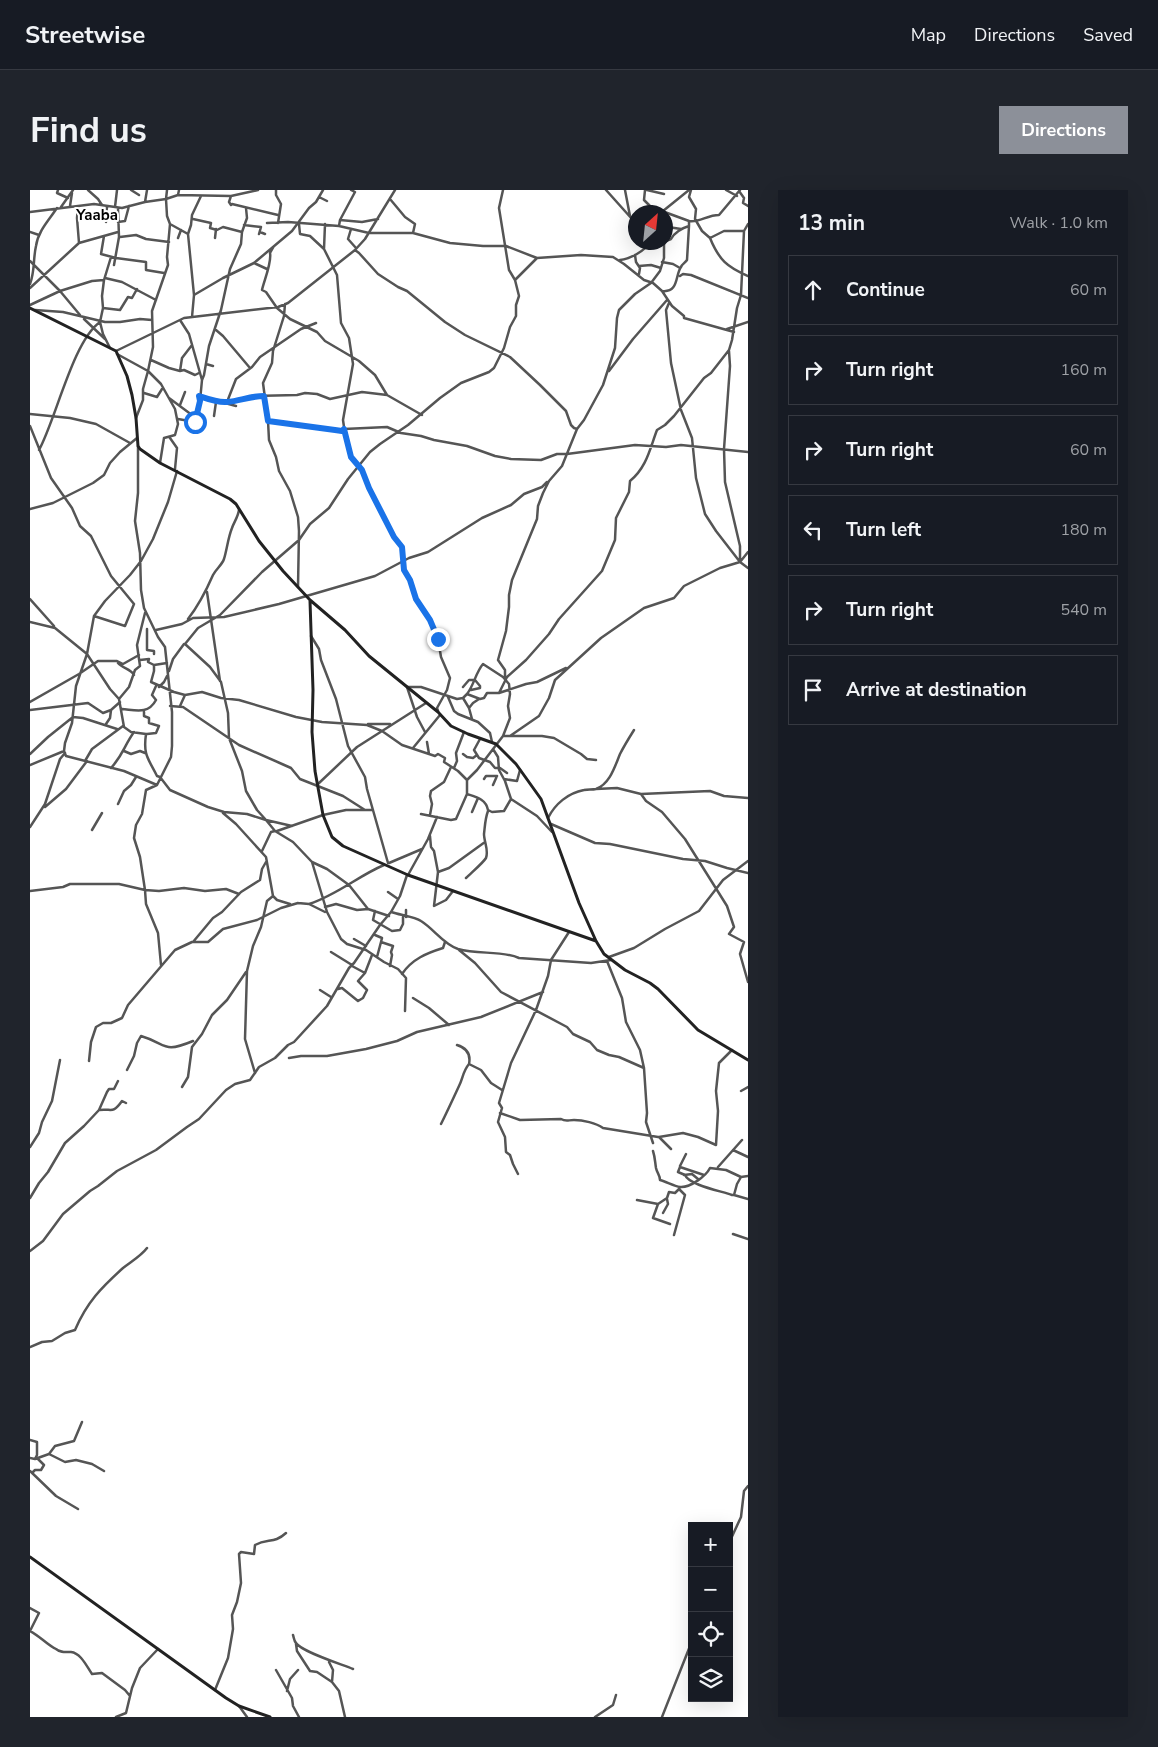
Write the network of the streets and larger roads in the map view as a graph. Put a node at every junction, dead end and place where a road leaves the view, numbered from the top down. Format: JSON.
{"nodes":[{"id":1,"x":58,"y":190,"type":"edge"},
{"id":2,"x":88,"y":190,"type":"edge"},
{"id":3,"x":117,"y":190,"type":"edge"},
{"id":4,"x":131,"y":190,"type":"edge"},
{"id":5,"x":146,"y":190,"type":"edge"},
{"id":6,"x":167,"y":190,"type":"edge"},
{"id":7,"x":179,"y":190,"type":"edge"},
{"id":8,"x":253,"y":190,"type":"edge"},
{"id":9,"x":258,"y":190,"type":"edge"},
{"id":10,"x":276,"y":190,"type":"edge"},
{"id":11,"x":323,"y":190,"type":"edge"},
{"id":12,"x":351,"y":190,"type":"edge"},
{"id":13,"x":395,"y":190,"type":"edge"},
{"id":14,"x":503,"y":190,"type":"edge"},
{"id":15,"x":606,"y":190,"type":"edge"},
{"id":16,"x":624,"y":190,"type":"edge"},
{"id":17,"x":646,"y":190,"type":"edge"},
{"id":18,"x":690,"y":190,"type":"edge"},
{"id":19,"x":726,"y":190,"type":"edge"},
{"id":20,"x":73,"y":191,"type":"edge"},
{"id":21,"x":739,"y":191,"type":"edge"},
{"id":22,"x":664,"y":194,"type":"dead end"},
{"id":23,"x":139,"y":195,"type":"dead end"},
{"id":24,"x":178,"y":195,"type":"junction"},
{"id":25,"x":201,"y":196,"type":"junction"},
{"id":26,"x":231,"y":196,"type":"junction"},
{"id":27,"x":737,"y":196,"type":"junction"},
{"id":28,"x":319,"y":197,"type":"junction"},
{"id":29,"x":68,"y":198,"type":"junction"},
{"id":30,"x":390,"y":199,"type":"junction"},
{"id":31,"x":166,"y":200,"type":"junction"},
{"id":32,"x":327,"y":201,"type":"dead end"},
{"id":33,"x":146,"y":202,"type":"junction"},
{"id":34,"x":102,"y":205,"type":"junction"},
{"id":35,"x":649,"y":205,"type":"edge"},
{"id":36,"x":670,"y":205,"type":"edge"},
{"id":37,"x":70,"y":206,"type":"junction"},
{"id":38,"x":78,"y":206,"type":"junction"},
{"id":39,"x":107,"y":206,"type":"junction"},
{"id":40,"x":129,"y":206,"type":"junction"},
{"id":41,"x":748,"y":206,"type":"edge"},
{"id":42,"x":61,"y":207,"type":"junction"},
{"id":43,"x":116,"y":207,"type":"junction"},
{"id":44,"x":628,"y":207,"type":"edge"},
{"id":45,"x":57,"y":208,"type":"junction"},
{"id":46,"x":246,"y":208,"type":"junction"},
{"id":47,"x":30,"y":212,"type":"edge"},
{"id":48,"x":628,"y":214,"type":"edge"},
{"id":49,"x":673,"y":214,"type":"edge"},
{"id":50,"x":278,"y":215,"type":"junction"},
{"id":51,"x":193,"y":218,"type":"junction"},
{"id":52,"x":378,"y":219,"type":"junction"},
{"id":53,"x":340,"y":220,"type":"junction"},
{"id":54,"x":689,"y":221,"type":"junction"},
{"id":55,"x":106,"y":222,"type":"dead end"},
{"id":56,"x":118,"y":222,"type":"junction"},
{"id":57,"x":298,"y":222,"type":"junction"},
{"id":58,"x":696,"y":222,"type":"junction"},
{"id":59,"x":267,"y":223,"type":"dead end"},
{"id":60,"x":278,"y":223,"type":"junction"},
{"id":61,"x":170,"y":224,"type":"junction"},
{"id":62,"x":325,"y":224,"type":"junction"},
{"id":63,"x":748,"y":224,"type":"edge"},
{"id":64,"x":244,"y":225,"type":"junction"},
{"id":65,"x":339,"y":226,"type":"junction"},
{"id":66,"x":689,"y":226,"type":"junction"},
{"id":67,"x":673,"y":228,"type":"edge"},
{"id":68,"x":216,"y":229,"type":"junction"},
{"id":69,"x":351,"y":229,"type":"junction"},
{"id":70,"x":681,"y":229,"type":"junction"},
{"id":71,"x":181,"y":230,"type":"junction"},
{"id":72,"x":744,"y":231,"type":"junction"},
{"id":73,"x":30,"y":232,"type":"edge"},
{"id":74,"x":118,"y":232,"type":"junction"},
{"id":75,"x":242,"y":232,"type":"junction"},
{"id":76,"x":369,"y":233,"type":"junction"},
{"id":77,"x":413,"y":233,"type":"junction"},
{"id":78,"x":188,"y":234,"type":"junction"},
{"id":79,"x":265,"y":234,"type":"dead end"},
{"id":80,"x":39,"y":235,"type":"junction"},
{"id":81,"x":104,"y":236,"type":"junction"},
{"id":82,"x":673,"y":236,"type":"edge"},
{"id":83,"x":119,"y":237,"type":"junction"},
{"id":84,"x":178,"y":238,"type":"dead end"},
{"id":85,"x":215,"y":238,"type":"dead end"},
{"id":86,"x":710,"y":238,"type":"junction"},
{"id":87,"x":169,"y":242,"type":"junction"},
{"id":88,"x":79,"y":243,"type":"junction"},
{"id":89,"x":274,"y":246,"type":"junction"},
{"id":90,"x":506,"y":246,"type":"junction"},
{"id":91,"x":324,"y":249,"type":"junction"},
{"id":92,"x":355,"y":249,"type":"junction"},
{"id":93,"x":644,"y":250,"type":"edge"},
{"id":94,"x":664,"y":250,"type":"edge"},
{"id":95,"x":635,"y":255,"type":"junction"},
{"id":96,"x":112,"y":257,"type":"junction"},
{"id":97,"x":116,"y":258,"type":"junction"},
{"id":98,"x":538,"y":258,"type":"junction"},
{"id":99,"x":617,"y":259,"type":"junction"},
{"id":100,"x":30,"y":261,"type":"edge"},
{"id":101,"x":662,"y":262,"type":"junction"},
{"id":102,"x":254,"y":263,"type":"junction"},
{"id":103,"x":114,"y":265,"type":"dead end"},
{"id":104,"x":639,"y":266,"type":"junction"},
{"id":105,"x":34,"y":267,"type":"junction"},
{"id":106,"x":334,"y":267,"type":"junction"},
{"id":107,"x":661,"y":268,"type":"junction"},
{"id":108,"x":680,"y":268,"type":"junction"},
{"id":109,"x":267,"y":269,"type":"junction"},
{"id":110,"x":164,"y":273,"type":"junction"},
{"id":111,"x":639,"y":274,"type":"junction"},
{"id":112,"x":742,"y":274,"type":"junction"},
{"id":113,"x":44,"y":275,"type":"junction"},
{"id":114,"x":229,"y":275,"type":"junction"},
{"id":115,"x":748,"y":276,"type":"edge"},
{"id":116,"x":679,"y":277,"type":"junction"},
{"id":117,"x":104,"y":279,"type":"junction"},
{"id":118,"x":515,"y":280,"type":"junction"},
{"id":119,"x":651,"y":283,"type":"junction"},
{"id":120,"x":30,"y":286,"type":"edge"},
{"id":121,"x":137,"y":288,"type":"junction"},
{"id":122,"x":60,"y":291,"type":"junction"},
{"id":123,"x":662,"y":291,"type":"junction"},
{"id":124,"x":741,"y":295,"type":"junction"},
{"id":125,"x":194,"y":296,"type":"junction"},
{"id":126,"x":748,"y":298,"type":"edge"},
{"id":127,"x":156,"y":300,"type":"junction"},
{"id":128,"x":666,"y":300,"type":"junction"},
{"id":129,"x":669,"y":303,"type":"junction"},
{"id":130,"x":285,"y":304,"type":"junction"},
{"id":131,"x":31,"y":308,"type":"edge"},
{"id":132,"x":103,"y":308,"type":"junction"},
{"id":133,"x":277,"y":308,"type":"junction"},
{"id":134,"x":219,"y":314,"type":"junction"},
{"id":135,"x":284,"y":314,"type":"junction"},
{"id":136,"x":81,"y":317,"type":"junction"},
{"id":137,"x":192,"y":317,"type":"junction"},
{"id":138,"x":152,"y":320,"type":"junction"},
{"id":139,"x":180,"y":320,"type":"junction"},
{"id":140,"x":100,"y":322,"type":"junction"},
{"id":141,"x":748,"y":322,"type":"edge"},
{"id":142,"x":316,"y":323,"type":"dead end"},
{"id":143,"x":735,"y":326,"type":"junction"},
{"id":144,"x":306,"y":327,"type":"junction"},
{"id":145,"x":93,"y":328,"type":"junction"},
{"id":146,"x":725,"y":329,"type":"junction"},
{"id":147,"x":216,"y":330,"type":"junction"},
{"id":148,"x":734,"y":332,"type":"junction"},
{"id":149,"x":151,"y":333,"type":"junction"},
{"id":150,"x":87,"y":336,"type":"junction"},
{"id":151,"x":105,"y":339,"type":"junction"},
{"id":152,"x":192,"y":345,"type":"junction"},
{"id":153,"x":110,"y":348,"type":"junction"},
{"id":154,"x":273,"y":350,"type":"junction"},
{"id":155,"x":729,"y":350,"type":"junction"},
{"id":156,"x":117,"y":353,"type":"junction"},
{"id":157,"x":501,"y":353,"type":"junction"},
{"id":158,"x":352,"y":357,"type":"junction"},
{"id":159,"x":151,"y":360,"type":"junction"},
{"id":160,"x":206,"y":364,"type":"junction"},
{"id":161,"x":213,"y":366,"type":"dead end"},
{"id":162,"x":250,"y":368,"type":"junction"},
{"id":163,"x":180,"y":371,"type":"junction"},
{"id":164,"x":148,"y":372,"type":"junction"},
{"id":165,"x":608,"y":372,"type":"junction"},
{"id":166,"x":199,"y":373,"type":"junction"},
{"id":167,"x":202,"y":380,"type":"junction"},
{"id":168,"x":162,"y":389,"type":"junction"},
{"id":169,"x":185,"y":392,"type":"dead end"},
{"id":170,"x":144,"y":393,"type":"junction"},
{"id":171,"x":348,"y":395,"type":"junction"},
{"id":172,"x":166,"y":396,"type":"junction"},
{"id":173,"x":199,"y":396,"type":"junction"},
{"id":174,"x":264,"y":396,"type":"junction"},
{"id":175,"x":388,"y":396,"type":"junction"},
{"id":176,"x":216,"y":402,"type":"junction"},
{"id":177,"x":227,"y":402,"type":"junction"},
{"id":178,"x":180,"y":405,"type":"junction"},
{"id":179,"x":236,"y":406,"type":"dead end"},
{"id":180,"x":681,"y":406,"type":"junction"},
{"id":181,"x":30,"y":414,"type":"edge"},
{"id":182,"x":422,"y":415,"type":"junction"},
{"id":183,"x":214,"y":416,"type":"dead end"},
{"id":184,"x":53,"y":417,"type":"junction"},
{"id":185,"x":136,"y":418,"type":"junction"},
{"id":186,"x":196,"y":418,"type":"junction"},
{"id":187,"x":178,"y":419,"type":"junction"},
{"id":188,"x":268,"y":421,"type":"junction"},
{"id":189,"x":30,"y":426,"type":"edge"},
{"id":190,"x":577,"y":428,"type":"junction"},
{"id":191,"x":344,"y":429,"type":"junction"},
{"id":192,"x":399,"y":432,"type":"junction"},
{"id":193,"x":137,"y":438,"type":"junction"},
{"id":194,"x":170,"y":438,"type":"junction"},
{"id":195,"x":130,"y":443,"type":"junction"},
{"id":196,"x":651,"y":445,"type":"junction"},
{"id":197,"x":138,"y":446,"type":"junction"},
{"id":198,"x":693,"y":446,"type":"junction"},
{"id":199,"x":724,"y":448,"type":"junction"},
{"id":200,"x":39,"y":450,"type":"junction"},
{"id":201,"x":748,"y":452,"type":"edge"},
{"id":202,"x":567,"y":454,"type":"junction"},
{"id":203,"x":160,"y":463,"type":"junction"},
{"id":204,"x":359,"y":465,"type":"junction"},
{"id":205,"x":176,"y":470,"type":"junction"},
{"id":206,"x":549,"y":481,"type":"junction"},
{"id":207,"x":63,"y":498,"type":"junction"},
{"id":208,"x":30,"y":509,"type":"edge"},
{"id":209,"x":239,"y":509,"type":"junction"},
{"id":210,"x":299,"y":540,"type":"junction"},
{"id":211,"x":748,"y":552,"type":"edge"},
{"id":212,"x":141,"y":561,"type":"junction"},
{"id":213,"x":275,"y":561,"type":"junction"},
{"id":214,"x":403,"y":562,"type":"junction"},
{"id":215,"x":740,"y":562,"type":"junction"},
{"id":216,"x":748,"y":568,"type":"edge"},
{"id":217,"x":119,"y":587,"type":"junction"},
{"id":218,"x":298,"y":587,"type":"junction"},
{"id":219,"x":207,"y":591,"type":"junction"},
{"id":220,"x":306,"y":596,"type":"junction"},
{"id":221,"x":30,"y":599,"type":"edge"},
{"id":222,"x":310,"y":600,"type":"junction"},
{"id":223,"x":146,"y":612,"type":"junction"},
{"id":224,"x":94,"y":616,"type":"junction"},
{"id":225,"x":216,"y":617,"type":"junction"},
{"id":226,"x":211,"y":618,"type":"junction"},
{"id":227,"x":187,"y":620,"type":"junction"},
{"id":228,"x":30,"y":622,"type":"edge"},
{"id":229,"x":55,"y":628,"type":"junction"},
{"id":230,"x":141,"y":629,"type":"junction"},
{"id":231,"x":147,"y":629,"type":"junction"},
{"id":232,"x":154,"y":629,"type":"junction"},
{"id":233,"x":310,"y":634,"type":"junction"},
{"id":234,"x":185,"y":644,"type":"junction"},
{"id":235,"x":87,"y":654,"type":"junction"},
{"id":236,"x":154,"y":654,"type":"dead end"},
{"id":237,"x":139,"y":655,"type":"junction"},
{"id":238,"x":140,"y":660,"type":"junction"},
{"id":239,"x":117,"y":661,"type":"junction"},
{"id":240,"x":167,"y":663,"type":"junction"},
{"id":241,"x":94,"y":664,"type":"junction"},
{"id":242,"x":154,"y":665,"type":"junction"},
{"id":243,"x":568,"y":667,"type":"junction"},
{"id":244,"x":79,"y":674,"type":"junction"},
{"id":245,"x":168,"y":674,"type":"junction"},
{"id":246,"x":134,"y":675,"type":"junction"},
{"id":247,"x":506,"y":679,"type":"junction"},
{"id":248,"x":220,"y":680,"type":"junction"},
{"id":249,"x":475,"y":680,"type":"junction"},
{"id":250,"x":158,"y":686,"type":"junction"},
{"id":251,"x":407,"y":687,"type":"junction"},
{"id":252,"x":462,"y":687,"type":"dead end"},
{"id":253,"x":510,"y":689,"type":"junction"},
{"id":254,"x":471,"y":690,"type":"junction"},
{"id":255,"x":170,"y":692,"type":"junction"},
{"id":256,"x":467,"y":694,"type":"junction"},
{"id":257,"x":499,"y":694,"type":"junction"},
{"id":258,"x":185,"y":695,"type":"junction"},
{"id":259,"x":447,"y":696,"type":"junction"},
{"id":260,"x":462,"y":698,"type":"junction"},
{"id":261,"x":225,"y":699,"type":"junction"},
{"id":262,"x":480,"y":699,"type":"junction"},
{"id":263,"x":120,"y":701,"type":"junction"},
{"id":264,"x":30,"y":702,"type":"edge"},
{"id":265,"x":426,"y":703,"type":"junction"},
{"id":266,"x":75,"y":705,"type":"junction"},
{"id":267,"x":170,"y":706,"type":"junction"},
{"id":268,"x":180,"y":706,"type":"junction"},
{"id":269,"x":469,"y":708,"type":"junction"},
{"id":270,"x":121,"y":709,"type":"junction"},
{"id":271,"x":416,"y":709,"type":"junction"},
{"id":272,"x":30,"y":710,"type":"edge"},
{"id":273,"x":111,"y":710,"type":"junction"},
{"id":274,"x":144,"y":712,"type":"junction"},
{"id":275,"x":439,"y":714,"type":"junction"},
{"id":276,"x":73,"y":717,"type":"junction"},
{"id":277,"x":472,"y":718,"type":"junction"},
{"id":278,"x":312,"y":720,"type":"junction"},
{"id":279,"x":343,"y":723,"type":"junction"},
{"id":280,"x":362,"y":724,"type":"junction"},
{"id":281,"x":392,"y":724,"type":"junction"},
{"id":282,"x":104,"y":725,"type":"junction"},
{"id":283,"x":123,"y":726,"type":"junction"},
{"id":284,"x":117,"y":729,"type":"junction"},
{"id":285,"x":634,"y":730,"type":"dead end"},
{"id":286,"x":382,"y":731,"type":"junction"},
{"id":287,"x":134,"y":732,"type":"junction"},
{"id":288,"x":425,"y":732,"type":"junction"},
{"id":289,"x":464,"y":732,"type":"junction"},
{"id":290,"x":146,"y":734,"type":"junction"},
{"id":291,"x":503,"y":736,"type":"junction"},
{"id":292,"x":510,"y":736,"type":"junction"},
{"id":293,"x":229,"y":738,"type":"junction"},
{"id":294,"x":480,"y":738,"type":"junction"},
{"id":295,"x":427,"y":742,"type":"dead end"},
{"id":296,"x":494,"y":743,"type":"junction"},
{"id":297,"x":413,"y":748,"type":"junction"},
{"id":298,"x":493,"y":748,"type":"junction"},
{"id":299,"x":124,"y":751,"type":"junction"},
{"id":300,"x":65,"y":752,"type":"junction"},
{"id":301,"x":352,"y":752,"type":"junction"},
{"id":302,"x":145,"y":753,"type":"junction"},
{"id":303,"x":30,"y":754,"type":"edge"},
{"id":304,"x":429,"y":754,"type":"junction"},
{"id":305,"x":463,"y":754,"type":"dead end"},
{"id":306,"x":477,"y":755,"type":"junction"},
{"id":307,"x":484,"y":760,"type":"junction"},
{"id":308,"x":596,"y":760,"type":"dead end"},
{"id":309,"x":86,"y":761,"type":"junction"},
{"id":310,"x":30,"y":765,"type":"edge"},
{"id":311,"x":452,"y":767,"type":"junction"},
{"id":312,"x":111,"y":768,"type":"junction"},
{"id":313,"x":499,"y":768,"type":"junction"},
{"id":314,"x":520,"y":769,"type":"junction"},
{"id":315,"x":507,"y":773,"type":"dead end"},
{"id":316,"x":499,"y":775,"type":"junction"},
{"id":317,"x":137,"y":776,"type":"junction"},
{"id":318,"x":160,"y":778,"type":"junction"},
{"id":319,"x":484,"y":779,"type":"dead end"},
{"id":320,"x":502,"y":779,"type":"junction"},
{"id":321,"x":467,"y":780,"type":"junction"},
{"id":322,"x":158,"y":785,"type":"junction"},
{"id":323,"x":493,"y":785,"type":"dead end"},
{"id":324,"x":317,"y":786,"type":"junction"},
{"id":325,"x":596,"y":789,"type":"junction"},
{"id":326,"x":466,"y":794,"type":"junction"},
{"id":327,"x":641,"y":794,"type":"junction"},
{"id":328,"x":478,"y":798,"type":"junction"},
{"id":329,"x":748,"y":798,"type":"edge"},
{"id":330,"x":511,"y":799,"type":"junction"},
{"id":331,"x":118,"y":804,"type":"dead end"},
{"id":332,"x":42,"y":810,"type":"junction"},
{"id":333,"x":365,"y":810,"type":"junction"},
{"id":334,"x":373,"y":810,"type":"junction"},
{"id":335,"x":488,"y":810,"type":"junction"},
{"id":336,"x":220,"y":811,"type":"junction"},
{"id":337,"x":472,"y":812,"type":"dead end"},
{"id":338,"x":102,"y":813,"type":"dead end"},
{"id":339,"x":422,"y":814,"type":"dead end"},
{"id":340,"x":323,"y":815,"type":"junction"},
{"id":341,"x":430,"y":815,"type":"junction"},
{"id":342,"x":437,"y":817,"type":"junction"},
{"id":343,"x":548,"y":818,"type":"junction"},
{"id":344,"x":266,"y":820,"type":"junction"},
{"id":345,"x":551,"y":824,"type":"junction"},
{"id":346,"x":292,"y":826,"type":"junction"},
{"id":347,"x":30,"y":827,"type":"edge"},
{"id":348,"x":92,"y":830,"type":"dead end"},
{"id":349,"x":276,"y":831,"type":"junction"},
{"id":350,"x":554,"y":833,"type":"junction"},
{"id":351,"x":430,"y":836,"type":"junction"},
{"id":352,"x":485,"y":842,"type":"junction"},
{"id":353,"x":422,"y":849,"type":"junction"},
{"id":354,"x":262,"y":852,"type":"junction"},
{"id":355,"x":698,"y":860,"type":"junction"},
{"id":356,"x":267,"y":861,"type":"junction"},
{"id":357,"x":748,"y":861,"type":"edge"},
{"id":358,"x":312,"y":862,"type":"junction"},
{"id":359,"x":386,"y":864,"type":"junction"},
{"id":360,"x":736,"y":870,"type":"junction"},
{"id":361,"x":438,"y":872,"type":"junction"},
{"id":362,"x":748,"y":873,"type":"edge"},
{"id":363,"x":407,"y":875,"type":"junction"},
{"id":364,"x":466,"y":878,"type":"dead end"},
{"id":365,"x":349,"y":885,"type":"junction"},
{"id":366,"x":436,"y":885,"type":"junction"},
{"id":367,"x":716,"y":889,"type":"junction"},
{"id":368,"x":145,"y":890,"type":"junction"},
{"id":369,"x":30,"y":891,"type":"edge"},
{"id":370,"x":453,"y":891,"type":"junction"},
{"id":371,"x":388,"y":892,"type":"dead end"},
{"id":372,"x":239,"y":894,"type":"junction"},
{"id":373,"x":274,"y":896,"type":"junction"},
{"id":374,"x":398,"y":899,"type":"junction"},
{"id":375,"x":322,"y":900,"type":"junction"},
{"id":376,"x":298,"y":903,"type":"junction"},
{"id":377,"x":309,"y":904,"type":"junction"},
{"id":378,"x":325,"y":907,"type":"junction"},
{"id":379,"x":368,"y":909,"type":"junction"},
{"id":380,"x":406,"y":910,"type":"dead end"},
{"id":381,"x":375,"y":911,"type":"junction"},
{"id":382,"x":327,"y":912,"type":"junction"},
{"id":383,"x":392,"y":912,"type":"junction"},
{"id":384,"x":389,"y":916,"type":"junction"},
{"id":385,"x":404,"y":916,"type":"junction"},
{"id":386,"x":263,"y":917,"type":"junction"},
{"id":387,"x":380,"y":925,"type":"junction"},
{"id":388,"x":569,"y":932,"type":"junction"},
{"id":389,"x":375,"y":935,"type":"junction"},
{"id":390,"x":354,"y":939,"type":"dead end"},
{"id":391,"x":596,"y":941,"type":"junction"},
{"id":392,"x":192,"y":942,"type":"junction"},
{"id":393,"x":381,"y":942,"type":"junction"},
{"id":394,"x":445,"y":942,"type":"junction"},
{"id":395,"x":366,"y":946,"type":"junction"},
{"id":396,"x":364,"y":949,"type":"junction"},
{"id":397,"x":426,"y":949,"type":"dead end"},
{"id":398,"x":458,"y":949,"type":"junction"},
{"id":399,"x":331,"y":952,"type":"dead end"},
{"id":400,"x":430,"y":954,"type":"junction"},
{"id":401,"x":372,"y":955,"type":"junction"},
{"id":402,"x":376,"y":958,"type":"junction"},
{"id":403,"x":609,"y":959,"type":"junction"},
{"id":404,"x":551,"y":960,"type":"junction"},
{"id":405,"x":161,"y":966,"type":"junction"},
{"id":406,"x":352,"y":966,"type":"junction"},
{"id":407,"x":390,"y":966,"type":"junction"},
{"id":408,"x":246,"y":971,"type":"junction"},
{"id":409,"x":364,"y":973,"type":"junction"},
{"id":410,"x":402,"y":974,"type":"junction"},
{"id":411,"x":748,"y":982,"type":"edge"},
{"id":412,"x":338,"y":988,"type":"junction"},
{"id":413,"x":320,"y":990,"type":"dead end"},
{"id":414,"x":543,"y":992,"type":"junction"},
{"id":415,"x":331,"y":998,"type":"junction"},
{"id":416,"x":412,"y":998,"type":"dead end"},
{"id":417,"x":519,"y":1002,"type":"junction"},
{"id":418,"x":536,"y":1009,"type":"junction"},
{"id":419,"x":404,"y":1011,"type":"dead end"},
{"id":420,"x":449,"y":1025,"type":"junction"},
{"id":421,"x":195,"y":1040,"type":"junction"},
{"id":422,"x":458,"y":1045,"type":"dead end"},
{"id":423,"x":732,"y":1050,"type":"junction"},
{"id":424,"x":289,"y":1058,"type":"dead end"},
{"id":425,"x":60,"y":1060,"type":"dead end"},
{"id":426,"x":748,"y":1060,"type":"edge"},
{"id":427,"x":89,"y":1061,"type":"dead end"},
{"id":428,"x":469,"y":1064,"type":"junction"},
{"id":429,"x":644,"y":1068,"type":"junction"},
{"id":430,"x":127,"y":1070,"type":"dead end"},
{"id":431,"x":256,"y":1074,"type":"junction"},
{"id":432,"x":118,"y":1080,"type":"dead end"},
{"id":433,"x":182,"y":1087,"type":"dead end"},
{"id":434,"x":748,"y":1087,"type":"edge"},
{"id":435,"x":502,"y":1090,"type":"junction"},
{"id":436,"x":741,"y":1091,"type":"dead end"},
{"id":437,"x":126,"y":1103,"type":"dead end"},
{"id":438,"x":98,"y":1110,"type":"junction"},
{"id":439,"x":500,"y":1113,"type":"junction"},
{"id":440,"x":441,"y":1124,"type":"dead end"},
{"id":441,"x":649,"y":1136,"type":"junction"},
{"id":442,"x":658,"y":1137,"type":"junction"},
{"id":443,"x":742,"y":1140,"type":"dead end"},
{"id":444,"x":652,"y":1143,"type":"dead end"},
{"id":445,"x":30,"y":1148,"type":"edge"},
{"id":446,"x":653,"y":1150,"type":"dead end"},
{"id":447,"x":671,"y":1150,"type":"dead end"},
{"id":448,"x":733,"y":1150,"type":"junction"},
{"id":449,"x":686,"y":1154,"type":"dead end"},
{"id":450,"x":748,"y":1157,"type":"edge"},
{"id":451,"x":680,"y":1167,"type":"junction"},
{"id":452,"x":717,"y":1168,"type":"junction"},
{"id":453,"x":518,"y":1174,"type":"dead end"},
{"id":454,"x":684,"y":1175,"type":"junction"},
{"id":455,"x":705,"y":1175,"type":"junction"},
{"id":456,"x":748,"y":1175,"type":"edge"},
{"id":457,"x":741,"y":1177,"type":"junction"},
{"id":458,"x":699,"y":1179,"type":"junction"},
{"id":459,"x":692,"y":1183,"type":"junction"},
{"id":460,"x":679,"y":1188,"type":"junction"},
{"id":461,"x":734,"y":1195,"type":"junction"},
{"id":462,"x":30,"y":1198,"type":"edge"},
{"id":463,"x":667,"y":1198,"type":"junction"},
{"id":464,"x":748,"y":1199,"type":"edge"},
{"id":465,"x":637,"y":1200,"type":"dead end"},
{"id":466,"x":658,"y":1204,"type":"junction"},
{"id":467,"x":664,"y":1213,"type":"dead end"},
{"id":468,"x":670,"y":1224,"type":"dead end"},
{"id":469,"x":734,"y":1234,"type":"dead end"},
{"id":470,"x":674,"y":1235,"type":"dead end"},
{"id":471,"x":748,"y":1239,"type":"edge"},
{"id":472,"x":147,"y":1248,"type":"dead end"},
{"id":473,"x":30,"y":1251,"type":"edge"},
{"id":474,"x":30,"y":1347,"type":"edge"},
{"id":475,"x":82,"y":1422,"type":"dead end"},
{"id":476,"x":30,"y":1440,"type":"edge"},
{"id":477,"x":49,"y":1454,"type":"junction"},
{"id":478,"x":30,"y":1458,"type":"edge"},
{"id":479,"x":36,"y":1458,"type":"junction"},
{"id":480,"x":104,"y":1471,"type":"dead end"},
{"id":481,"x":31,"y":1472,"type":"edge"},
{"id":482,"x":748,"y":1486,"type":"edge"},
{"id":483,"x":78,"y":1509,"type":"dead end"},
{"id":484,"x":286,"y":1533,"type":"dead end"},
{"id":485,"x":733,"y":1534,"type":"edge"},
{"id":486,"x":30,"y":1557,"type":"edge"},
{"id":487,"x":30,"y":1608,"type":"edge"},
{"id":488,"x":30,"y":1631,"type":"edge"},
{"id":489,"x":293,"y":1635,"type":"dead end"},
{"id":490,"x":296,"y":1644,"type":"junction"},
{"id":491,"x":158,"y":1649,"type":"junction"},
{"id":492,"x":688,"y":1651,"type":"edge"},
{"id":493,"x":326,"y":1660,"type":"junction"},
{"id":494,"x":353,"y":1669,"type":"dead end"},
{"id":495,"x":276,"y":1670,"type":"dead end"},
{"id":496,"x":298,"y":1670,"type":"dead end"},
{"id":497,"x":332,"y":1682,"type":"junction"},
{"id":498,"x":215,"y":1690,"type":"junction"},
{"id":499,"x":287,"y":1691,"type":"junction"},
{"id":500,"x":616,"y":1694,"type":"dead end"},
{"id":501,"x":130,"y":1696,"type":"junction"},
{"id":502,"x":239,"y":1706,"type":"junction"},
{"id":503,"x":116,"y":1717,"type":"edge"},
{"id":504,"x":247,"y":1717,"type":"edge"},
{"id":505,"x":270,"y":1717,"type":"edge"},
{"id":506,"x":299,"y":1717,"type":"edge"},
{"id":507,"x":345,"y":1717,"type":"edge"},
{"id":508,"x":594,"y":1717,"type":"edge"},
{"id":509,"x":662,"y":1717,"type":"edge"}],
"edges":[{"from":1,"to":29,"type":"street"},
{"from":2,"to":34,"type":"street"},
{"from":3,"to":43,"type":"street"},
{"from":4,"to":23,"type":"street"},
{"from":5,"to":33,"type":"street"},
{"from":6,"to":31,"type":"street"},
{"from":7,"to":24,"type":"street"},
{"from":8,"to":9,"type":"street"},
{"from":8,"to":26,"type":"street"},
{"from":10,"to":50,"type":"street"},
{"from":11,"to":28,"type":"street"},
{"from":12,"to":53,"type":"street"},
{"from":13,"to":30,"type":"street"},
{"from":14,"to":90,"type":"street"},
{"from":15,"to":48,"type":"street"},
{"from":16,"to":44,"type":"street"},
{"from":17,"to":22,"type":"street"},
{"from":17,"to":35,"type":"street"},
{"from":18,"to":36,"type":"street"},
{"from":18,"to":58,"type":"street"},
{"from":19,"to":27,"type":"street"},
{"from":20,"to":29,"type":"street"},
{"from":20,"to":37,"type":"street"},
{"from":21,"to":27,"type":"street"},
{"from":21,"to":41,"type":"street"},
{"from":24,"to":25,"type":"street"},
{"from":24,"to":31,"type":"street"},
{"from":25,"to":26,"type":"street"},
{"from":25,"to":51,"type":"street"},
{"from":26,"to":46,"type":"street"},
{"from":27,"to":58,"type":"street"},
{"from":28,"to":32,"type":"street"},
{"from":28,"to":57,"type":"street"},
{"from":29,"to":42,"type":"street"},
{"from":30,"to":52,"type":"street"},
{"from":30,"to":77,"type":"street"},
{"from":31,"to":33,"type":"street"},
{"from":31,"to":61,"type":"street"},
{"from":33,"to":40,"type":"street"},
{"from":34,"to":38,"type":"street"},
{"from":34,"to":39,"type":"street"},
{"from":37,"to":38,"type":"street"},
{"from":37,"to":42,"type":"street"},
{"from":38,"to":88,"type":"street"},
{"from":39,"to":43,"type":"street"},
{"from":39,"to":55,"type":"street"},
{"from":40,"to":43,"type":"street"},
{"from":40,"to":56,"type":"street"},
{"from":42,"to":45,"type":"street"},
{"from":43,"to":56,"type":"street"},
{"from":45,"to":47,"type":"street"},
{"from":45,"to":80,"type":"street"},
{"from":46,"to":50,"type":"street"},
{"from":46,"to":64,"type":"street"},
{"from":49,"to":54,"type":"street"},
{"from":50,"to":60,"type":"street"},
{"from":51,"to":68,"type":"street"},
{"from":51,"to":78,"type":"street"},
{"from":52,"to":53,"type":"street"},
{"from":52,"to":76,"type":"street"},
{"from":53,"to":65,"type":"street"},
{"from":54,"to":58,"type":"street"},
{"from":54,"to":66,"type":"street"},
{"from":56,"to":74,"type":"street"},
{"from":57,"to":60,"type":"street"},
{"from":57,"to":62,"type":"street"},
{"from":57,"to":89,"type":"street"},
{"from":57,"to":91,"type":"street"},
{"from":58,"to":86,"type":"street"},
{"from":59,"to":60,"type":"street"},
{"from":61,"to":71,"type":"street"},
{"from":61,"to":87,"type":"street"},
{"from":62,"to":65,"type":"street"},
{"from":62,"to":91,"type":"street"},
{"from":63,"to":72,"type":"street"},
{"from":64,"to":75,"type":"street"},
{"from":64,"to":79,"type":"street"},
{"from":65,"to":69,"type":"street"},
{"from":66,"to":70,"type":"street"},
{"from":66,"to":108,"type":"street"},
{"from":67,"to":70,"type":"street"},
{"from":68,"to":75,"type":"street"},
{"from":68,"to":85,"type":"street"},
{"from":69,"to":76,"type":"street"},
{"from":69,"to":92,"type":"street"},
{"from":70,"to":82,"type":"street"},
{"from":71,"to":78,"type":"street"},
{"from":71,"to":84,"type":"street"},
{"from":72,"to":86,"type":"street"},
{"from":72,"to":112,"type":"street"},
{"from":73,"to":80,"type":"street"},
{"from":74,"to":81,"type":"street"},
{"from":74,"to":83,"type":"street"},
{"from":75,"to":114,"type":"street"},
{"from":76,"to":77,"type":"street"},
{"from":76,"to":92,"type":"street"},
{"from":77,"to":90,"type":"street"},
{"from":78,"to":125,"type":"street"},
{"from":80,"to":105,"type":"street"},
{"from":81,"to":88,"type":"street"},
{"from":81,"to":96,"type":"street"},
{"from":83,"to":87,"type":"street"},
{"from":83,"to":97,"type":"street"},
{"from":86,"to":112,"type":"street"},
{"from":87,"to":110,"type":"street"},
{"from":88,"to":113,"type":"street"},
{"from":89,"to":102,"type":"street"},
{"from":89,"to":109,"type":"street"},
{"from":90,"to":98,"type":"street"},
{"from":90,"to":118,"type":"street"},
{"from":91,"to":106,"type":"street"},
{"from":92,"to":106,"type":"street"},
{"from":92,"to":157,"type":"street"},
{"from":93,"to":95,"type":"street"},
{"from":94,"to":101,"type":"street"},
{"from":95,"to":99,"type":"street"},
{"from":95,"to":104,"type":"street"},
{"from":96,"to":97,"type":"street"},
{"from":96,"to":117,"type":"street"},
{"from":97,"to":103,"type":"street"},
{"from":97,"to":110,"type":"street"},
{"from":98,"to":99,"type":"street"},
{"from":98,"to":118,"type":"street"},
{"from":99,"to":111,"type":"street"},
{"from":100,"to":105,"type":"street"},
{"from":101,"to":107,"type":"street"},
{"from":101,"to":108,"type":"street"},
{"from":102,"to":109,"type":"street"},
{"from":102,"to":114,"type":"street"},
{"from":104,"to":107,"type":"street"},
{"from":104,"to":111,"type":"street"},
{"from":105,"to":113,"type":"street"},
{"from":105,"to":120,"type":"street"},
{"from":106,"to":130,"type":"street"},
{"from":106,"to":158,"type":"street"},
{"from":107,"to":119,"type":"street"},
{"from":108,"to":116,"type":"street"},
{"from":109,"to":133,"type":"street"},
{"from":110,"to":127,"type":"street"},
{"from":111,"to":119,"type":"street"},
{"from":112,"to":115,"type":"street"},
{"from":112,"to":124,"type":"street"},
{"from":113,"to":120,"type":"street"},
{"from":113,"to":122,"type":"street"},
{"from":114,"to":125,"type":"street"},
{"from":114,"to":134,"type":"street"},
{"from":116,"to":123,"type":"street"},
{"from":116,"to":124,"type":"street"},
{"from":117,"to":121,"type":"street"},
{"from":117,"to":122,"type":"street"},
{"from":117,"to":132,"type":"street"},
{"from":118,"to":157,"type":"street"},
{"from":119,"to":123,"type":"street"},
{"from":119,"to":165,"type":"street"},
{"from":121,"to":127,"type":"street"},
{"from":121,"to":132,"type":"street"},
{"from":122,"to":131,"type":"street"},
{"from":122,"to":136,"type":"street"},
{"from":123,"to":128,"type":"street"},
{"from":124,"to":126,"type":"street"},
{"from":124,"to":143,"type":"street"},
{"from":125,"to":137,"type":"street"},
{"from":127,"to":138,"type":"street"},
{"from":128,"to":129,"type":"street"},
{"from":128,"to":165,"type":"street"},
{"from":129,"to":146,"type":"street"},
{"from":129,"to":180,"type":"street"},
{"from":130,"to":133,"type":"street"},
{"from":130,"to":135,"type":"street"},
{"from":131,"to":136,"type":"street"},
{"from":131,"to":150,"type":"street"},
{"from":132,"to":140,"type":"street"},
{"from":133,"to":134,"type":"street"},
{"from":133,"to":135,"type":"street"},
{"from":134,"to":137,"type":"street"},
{"from":134,"to":147,"type":"street"},
{"from":135,"to":144,"type":"street"},
{"from":135,"to":154,"type":"street"},
{"from":136,"to":140,"type":"street"},
{"from":136,"to":145,"type":"street"},
{"from":137,"to":139,"type":"street"},
{"from":138,"to":140,"type":"street"},
{"from":138,"to":149,"type":"street"},
{"from":139,"to":149,"type":"street"},
{"from":139,"to":152,"type":"street"},
{"from":140,"to":145,"type":"street"},
{"from":140,"to":151,"type":"street"},
{"from":141,"to":143,"type":"street"},
{"from":142,"to":144,"type":"street"},
{"from":143,"to":146,"type":"street"},
{"from":143,"to":148,"type":"street"},
{"from":144,"to":154,"type":"street"},
{"from":144,"to":158,"type":"street"},
{"from":145,"to":150,"type":"street"},
{"from":145,"to":151,"type":"street"},
{"from":146,"to":148,"type":"street"},
{"from":147,"to":160,"type":"street"},
{"from":147,"to":162,"type":"street"},
{"from":148,"to":155,"type":"street"},
{"from":149,"to":156,"type":"street"},
{"from":149,"to":159,"type":"street"},
{"from":150,"to":153,"type":"street"},
{"from":150,"to":184,"type":"street"},
{"from":151,"to":153,"type":"street"},
{"from":152,"to":163,"type":"street"},
{"from":152,"to":166,"type":"street"},
{"from":153,"to":156,"type":"street"},
{"from":154,"to":162,"type":"street"},
{"from":154,"to":174,"type":"street"},
{"from":155,"to":180,"type":"street"},
{"from":155,"to":199,"type":"street"},
{"from":156,"to":164,"type":"street"},
{"from":156,"to":185,"type":"street"},
{"from":157,"to":182,"type":"street"},
{"from":157,"to":190,"type":"street"},
{"from":158,"to":171,"type":"street"},
{"from":158,"to":175,"type":"street"},
{"from":159,"to":163,"type":"street"},
{"from":159,"to":164,"type":"street"},
{"from":160,"to":161,"type":"street"},
{"from":160,"to":167,"type":"street"},
{"from":162,"to":177,"type":"street"},
{"from":163,"to":166,"type":"street"},
{"from":164,"to":168,"type":"street"},
{"from":164,"to":170,"type":"street"},
{"from":165,"to":190,"type":"street"},
{"from":166,"to":167,"type":"street"},
{"from":167,"to":173,"type":"street"},
{"from":168,"to":170,"type":"street"},
{"from":168,"to":172,"type":"street"},
{"from":169,"to":178,"type":"street"},
{"from":170,"to":185,"type":"street"},
{"from":171,"to":174,"type":"street"},
{"from":171,"to":175,"type":"street"},
{"from":171,"to":191,"type":"street"},
{"from":172,"to":178,"type":"street"},
{"from":172,"to":187,"type":"street"},
{"from":173,"to":176,"type":"street"},
{"from":173,"to":186,"type":"street"},
{"from":174,"to":177,"type":"street"},
{"from":174,"to":188,"type":"street"},
{"from":175,"to":182,"type":"street"},
{"from":176,"to":177,"type":"street"},
{"from":176,"to":183,"type":"street"},
{"from":177,"to":179,"type":"street"},
{"from":178,"to":186,"type":"street"},
{"from":180,"to":196,"type":"street"},
{"from":180,"to":198,"type":"street"},
{"from":181,"to":184,"type":"street"},
{"from":182,"to":192,"type":"street"},
{"from":184,"to":195,"type":"street"},
{"from":184,"to":200,"type":"street"},
{"from":185,"to":193,"type":"street"},
{"from":186,"to":187,"type":"street"},
{"from":187,"to":194,"type":"street"},
{"from":188,"to":191,"type":"street"},
{"from":188,"to":210,"type":"street"},
{"from":189,"to":200,"type":"street"},
{"from":190,"to":202,"type":"street"},
{"from":191,"to":192,"type":"street"},
{"from":191,"to":204,"type":"street"},
{"from":192,"to":202,"type":"street"},
{"from":192,"to":204,"type":"street"},
{"from":193,"to":195,"type":"street"},
{"from":193,"to":197,"type":"street"},
{"from":194,"to":203,"type":"street"},
{"from":194,"to":205,"type":"street"},
{"from":195,"to":207,"type":"street"},
{"from":196,"to":198,"type":"street"},
{"from":196,"to":202,"type":"street"},
{"from":196,"to":247,"type":"street"},
{"from":197,"to":203,"type":"street"},
{"from":197,"to":212,"type":"street"},
{"from":198,"to":199,"type":"street"},
{"from":198,"to":215,"type":"street"},
{"from":199,"to":201,"type":"street"},
{"from":199,"to":215,"type":"street"},
{"from":200,"to":207,"type":"street"},
{"from":202,"to":206,"type":"street"},
{"from":203,"to":205,"type":"street"},
{"from":204,"to":210,"type":"street"},
{"from":204,"to":214,"type":"street"},
{"from":205,"to":209,"type":"street"},
{"from":205,"to":212,"type":"street"},
{"from":206,"to":214,"type":"street"},
{"from":206,"to":247,"type":"street"},
{"from":207,"to":208,"type":"street"},
{"from":207,"to":217,"type":"street"},
{"from":209,"to":213,"type":"street"},
{"from":209,"to":219,"type":"street"},
{"from":210,"to":213,"type":"street"},
{"from":210,"to":218,"type":"street"},
{"from":211,"to":215,"type":"street"},
{"from":212,"to":217,"type":"street"},
{"from":212,"to":223,"type":"street"},
{"from":213,"to":218,"type":"street"},
{"from":213,"to":225,"type":"street"},
{"from":214,"to":220,"type":"street"},
{"from":214,"to":259,"type":"street"},
{"from":215,"to":216,"type":"street"},
{"from":215,"to":243,"type":"street"},
{"from":217,"to":224,"type":"street"},
{"from":217,"to":224,"type":"street"},
{"from":218,"to":220,"type":"street"},
{"from":219,"to":226,"type":"street"},
{"from":219,"to":227,"type":"street"},
{"from":220,"to":222,"type":"street"},
{"from":220,"to":225,"type":"street"},
{"from":221,"to":229,"type":"street"},
{"from":222,"to":233,"type":"street"},
{"from":222,"to":251,"type":"street"},
{"from":223,"to":230,"type":"street"},
{"from":223,"to":232,"type":"street"},
{"from":224,"to":235,"type":"street"},
{"from":225,"to":226,"type":"street"},
{"from":226,"to":227,"type":"street"},
{"from":226,"to":234,"type":"street"},
{"from":226,"to":248,"type":"street"},
{"from":227,"to":232,"type":"street"},
{"from":228,"to":229,"type":"street"},
{"from":229,"to":235,"type":"street"},
{"from":230,"to":231,"type":"street"},
{"from":230,"to":237,"type":"street"},
{"from":231,"to":232,"type":"street"},
{"from":231,"to":236,"type":"street"},
{"from":232,"to":240,"type":"street"},
{"from":233,"to":278,"type":"street"},
{"from":233,"to":279,"type":"street"},
{"from":234,"to":245,"type":"street"},
{"from":234,"to":248,"type":"street"},
{"from":235,"to":241,"type":"street"},
{"from":235,"to":244,"type":"street"},
{"from":237,"to":238,"type":"street"},
{"from":237,"to":239,"type":"street"},
{"from":238,"to":242,"type":"street"},
{"from":238,"to":246,"type":"street"},
{"from":239,"to":241,"type":"street"},
{"from":239,"to":246,"type":"street"},
{"from":240,"to":242,"type":"street"},
{"from":240,"to":245,"type":"street"},
{"from":241,"to":244,"type":"street"},
{"from":241,"to":263,"type":"street"},
{"from":242,"to":250,"type":"street"},
{"from":243,"to":253,"type":"street"},
{"from":243,"to":292,"type":"street"},
{"from":244,"to":264,"type":"street"},
{"from":244,"to":266,"type":"street"},
{"from":245,"to":250,"type":"street"},
{"from":245,"to":255,"type":"street"},
{"from":246,"to":263,"type":"street"},
{"from":247,"to":249,"type":"street"},
{"from":247,"to":253,"type":"street"},
{"from":247,"to":257,"type":"street"},
{"from":248,"to":261,"type":"street"},
{"from":249,"to":252,"type":"street"},
{"from":249,"to":254,"type":"street"},
{"from":249,"to":254,"type":"street"},
{"from":250,"to":255,"type":"street"},
{"from":250,"to":274,"type":"street"},
{"from":251,"to":259,"type":"street"},
{"from":251,"to":265,"type":"street"},
{"from":251,"to":271,"type":"street"},
{"from":253,"to":257,"type":"street"},
{"from":253,"to":291,"type":"street"},
{"from":254,"to":256,"type":"street"},
{"from":255,"to":258,"type":"street"},
{"from":255,"to":267,"type":"street"},
{"from":256,"to":260,"type":"street"},
{"from":256,"to":262,"type":"street"},
{"from":257,"to":262,"type":"street"},
{"from":258,"to":261,"type":"street"},
{"from":258,"to":268,"type":"street"},
{"from":259,"to":260,"type":"street"},
{"from":259,"to":275,"type":"street"},
{"from":259,"to":277,"type":"street"},
{"from":260,"to":269,"type":"street"},
{"from":261,"to":278,"type":"street"},
{"from":261,"to":293,"type":"street"},
{"from":262,"to":269,"type":"street"},
{"from":263,"to":270,"type":"street"},
{"from":263,"to":273,"type":"street"},
{"from":265,"to":271,"type":"street"},
{"from":265,"to":275,"type":"street"},
{"from":266,"to":272,"type":"street"},
{"from":266,"to":273,"type":"street"},
{"from":266,"to":276,"type":"street"},
{"from":267,"to":268,"type":"street"},
{"from":267,"to":318,"type":"street"},
{"from":268,"to":293,"type":"street"},
{"from":269,"to":277,"type":"street"},
{"from":270,"to":274,"type":"street"},
{"from":270,"to":283,"type":"street"},
{"from":271,"to":281,"type":"street"},
{"from":271,"to":288,"type":"street"},
{"from":273,"to":282,"type":"street"},
{"from":274,"to":290,"type":"street"},
{"from":275,"to":288,"type":"street"},
{"from":275,"to":289,"type":"street"},
{"from":276,"to":282,"type":"street"},
{"from":276,"to":300,"type":"street"},
{"from":276,"to":303,"type":"street"},
{"from":277,"to":296,"type":"street"},
{"from":278,"to":279,"type":"street"},
{"from":278,"to":324,"type":"street"},
{"from":279,"to":280,"type":"street"},
{"from":279,"to":301,"type":"street"},
{"from":280,"to":281,"type":"street"},
{"from":280,"to":286,"type":"street"},
{"from":281,"to":286,"type":"street"},
{"from":282,"to":284,"type":"street"},
{"from":283,"to":284,"type":"street"},
{"from":283,"to":287,"type":"street"},
{"from":284,"to":309,"type":"street"},
{"from":285,"to":325,"type":"street"},
{"from":286,"to":297,"type":"street"},
{"from":286,"to":301,"type":"street"},
{"from":287,"to":290,"type":"street"},
{"from":287,"to":299,"type":"street"},
{"from":288,"to":297,"type":"street"},
{"from":289,"to":294,"type":"street"},
{"from":289,"to":311,"type":"street"},
{"from":290,"to":302,"type":"street"},
{"from":291,"to":292,"type":"street"},
{"from":291,"to":296,"type":"street"},
{"from":292,"to":308,"type":"street"},
{"from":293,"to":324,"type":"street"},
{"from":293,"to":344,"type":"street"},
{"from":294,"to":296,"type":"street"},
{"from":294,"to":306,"type":"street"},
{"from":295,"to":304,"type":"street"},
{"from":296,"to":298,"type":"street"},
{"from":296,"to":314,"type":"street"},
{"from":297,"to":304,"type":"street"},
{"from":298,"to":307,"type":"street"},
{"from":298,"to":313,"type":"street"},
{"from":299,"to":302,"type":"street"},
{"from":299,"to":312,"type":"street"},
{"from":300,"to":309,"type":"street"},
{"from":300,"to":310,"type":"street"},
{"from":300,"to":332,"type":"street"},
{"from":301,"to":324,"type":"street"},
{"from":301,"to":334,"type":"street"},
{"from":302,"to":318,"type":"street"},
{"from":304,"to":311,"type":"street"},
{"from":305,"to":306,"type":"street"},
{"from":306,"to":307,"type":"street"},
{"from":307,"to":313,"type":"street"},
{"from":307,"to":321,"type":"street"},
{"from":309,"to":312,"type":"street"},
{"from":309,"to":332,"type":"street"},
{"from":311,"to":321,"type":"street"},
{"from":311,"to":341,"type":"street"},
{"from":312,"to":317,"type":"street"},
{"from":313,"to":315,"type":"street"},
{"from":313,"to":316,"type":"street"},
{"from":314,"to":320,"type":"street"},
{"from":314,"to":343,"type":"street"},
{"from":316,"to":319,"type":"street"},
{"from":316,"to":320,"type":"street"},
{"from":316,"to":323,"type":"street"},
{"from":317,"to":322,"type":"street"},
{"from":317,"to":331,"type":"street"},
{"from":318,"to":322,"type":"street"},
{"from":318,"to":336,"type":"street"},
{"from":320,"to":330,"type":"street"},
{"from":321,"to":326,"type":"street"},
{"from":322,"to":368,"type":"street"},
{"from":324,"to":333,"type":"street"},
{"from":324,"to":340,"type":"street"},
{"from":325,"to":327,"type":"street"},
{"from":325,"to":343,"type":"street"},
{"from":326,"to":328,"type":"street"},
{"from":326,"to":342,"type":"street"},
{"from":327,"to":329,"type":"street"},
{"from":327,"to":355,"type":"street"},
{"from":328,"to":335,"type":"street"},
{"from":328,"to":337,"type":"street"},
{"from":330,"to":335,"type":"street"},
{"from":330,"to":350,"type":"street"},
{"from":332,"to":347,"type":"street"},
{"from":333,"to":334,"type":"street"},
{"from":333,"to":340,"type":"street"},
{"from":334,"to":359,"type":"street"},
{"from":335,"to":352,"type":"street"},
{"from":336,"to":344,"type":"street"},
{"from":336,"to":354,"type":"street"},
{"from":338,"to":348,"type":"street"},
{"from":339,"to":341,"type":"street"},
{"from":340,"to":346,"type":"street"},
{"from":340,"to":359,"type":"street"},
{"from":341,"to":342,"type":"street"},
{"from":342,"to":351,"type":"street"},
{"from":343,"to":345,"type":"street"},
{"from":344,"to":346,"type":"street"},
{"from":344,"to":349,"type":"street"},
{"from":345,"to":350,"type":"street"},
{"from":345,"to":355,"type":"street"},
{"from":346,"to":349,"type":"street"},
{"from":349,"to":354,"type":"street"},
{"from":349,"to":358,"type":"street"},
{"from":350,"to":391,"type":"street"},
{"from":351,"to":353,"type":"street"},
{"from":351,"to":361,"type":"street"},
{"from":352,"to":361,"type":"street"},
{"from":352,"to":364,"type":"street"},
{"from":353,"to":359,"type":"street"},
{"from":353,"to":363,"type":"street"},
{"from":354,"to":356,"type":"street"},
{"from":355,"to":360,"type":"street"},
{"from":355,"to":367,"type":"street"},
{"from":356,"to":372,"type":"street"},
{"from":356,"to":373,"type":"street"},
{"from":357,"to":360,"type":"street"},
{"from":358,"to":365,"type":"street"},
{"from":358,"to":375,"type":"street"},
{"from":359,"to":363,"type":"street"},
{"from":359,"to":365,"type":"street"},
{"from":360,"to":362,"type":"street"},
{"from":360,"to":367,"type":"street"},
{"from":361,"to":366,"type":"street"},
{"from":363,"to":366,"type":"street"},
{"from":363,"to":374,"type":"street"},
{"from":365,"to":375,"type":"street"},
{"from":365,"to":379,"type":"street"},
{"from":366,"to":370,"type":"street"},
{"from":366,"to":370,"type":"street"},
{"from":367,"to":403,"type":"street"},
{"from":367,"to":411,"type":"street"},
{"from":368,"to":369,"type":"street"},
{"from":368,"to":372,"type":"street"},
{"from":368,"to":405,"type":"street"},
{"from":370,"to":388,"type":"street"},
{"from":371,"to":374,"type":"street"},
{"from":372,"to":392,"type":"street"},
{"from":373,"to":376,"type":"street"},
{"from":373,"to":386,"type":"street"},
{"from":374,"to":383,"type":"street"},
{"from":375,"to":377,"type":"street"},
{"from":375,"to":378,"type":"street"},
{"from":376,"to":377,"type":"street"},
{"from":376,"to":386,"type":"street"},
{"from":377,"to":382,"type":"street"},
{"from":378,"to":379,"type":"street"},
{"from":378,"to":382,"type":"street"},
{"from":379,"to":381,"type":"street"},
{"from":380,"to":385,"type":"street"},
{"from":381,"to":384,"type":"street"},
{"from":381,"to":387,"type":"street"},
{"from":382,"to":396,"type":"street"},
{"from":383,"to":384,"type":"street"},
{"from":383,"to":385,"type":"street"},
{"from":384,"to":387,"type":"street"},
{"from":385,"to":387,"type":"street"},
{"from":385,"to":394,"type":"street"},
{"from":386,"to":392,"type":"street"},
{"from":386,"to":408,"type":"street"},
{"from":387,"to":389,"type":"street"},
{"from":388,"to":391,"type":"street"},
{"from":388,"to":404,"type":"street"},
{"from":389,"to":393,"type":"street"},
{"from":389,"to":395,"type":"street"},
{"from":390,"to":395,"type":"street"},
{"from":391,"to":403,"type":"street"},
{"from":392,"to":405,"type":"street"},
{"from":393,"to":402,"type":"street"},
{"from":393,"to":407,"type":"street"},
{"from":394,"to":398,"type":"street"},
{"from":394,"to":400,"type":"street"},
{"from":395,"to":396,"type":"street"},
{"from":396,"to":401,"type":"street"},
{"from":396,"to":406,"type":"street"},
{"from":397,"to":400,"type":"street"},
{"from":398,"to":404,"type":"street"},
{"from":398,"to":417,"type":"street"},
{"from":399,"to":406,"type":"street"},
{"from":400,"to":410,"type":"street"},
{"from":401,"to":402,"type":"street"},
{"from":401,"to":409,"type":"street"},
{"from":402,"to":407,"type":"street"},
{"from":403,"to":404,"type":"street"},
{"from":403,"to":423,"type":"street"},
{"from":403,"to":429,"type":"street"},
{"from":404,"to":414,"type":"street"},
{"from":405,"to":427,"type":"street"},
{"from":406,"to":409,"type":"street"},
{"from":406,"to":412,"type":"street"},
{"from":407,"to":410,"type":"street"},
{"from":408,"to":421,"type":"street"},
{"from":408,"to":431,"type":"street"},
{"from":409,"to":412,"type":"street"},
{"from":410,"to":419,"type":"street"},
{"from":412,"to":415,"type":"street"},
{"from":413,"to":415,"type":"street"},
{"from":414,"to":417,"type":"street"},
{"from":414,"to":418,"type":"street"},
{"from":415,"to":431,"type":"street"},
{"from":416,"to":420,"type":"street"},
{"from":417,"to":418,"type":"street"},
{"from":417,"to":420,"type":"street"},
{"from":418,"to":429,"type":"street"},
{"from":418,"to":435,"type":"street"},
{"from":420,"to":424,"type":"street"},
{"from":421,"to":430,"type":"street"},
{"from":421,"to":433,"type":"street"},
{"from":422,"to":428,"type":"street"},
{"from":423,"to":426,"type":"street"},
{"from":423,"to":442,"type":"street"},
{"from":425,"to":445,"type":"street"},
{"from":428,"to":435,"type":"street"},
{"from":428,"to":440,"type":"street"},
{"from":429,"to":441,"type":"street"},
{"from":431,"to":473,"type":"street"},
{"from":432,"to":438,"type":"street"},
{"from":434,"to":436,"type":"street"},
{"from":435,"to":439,"type":"street"},
{"from":437,"to":438,"type":"street"},
{"from":438,"to":462,"type":"street"},
{"from":439,"to":441,"type":"street"},
{"from":439,"to":453,"type":"street"},
{"from":441,"to":442,"type":"street"},
{"from":441,"to":444,"type":"street"},
{"from":442,"to":447,"type":"street"},
{"from":443,"to":448,"type":"street"},
{"from":446,"to":460,"type":"street"},
{"from":448,"to":450,"type":"street"},
{"from":448,"to":452,"type":"street"},
{"from":449,"to":451,"type":"street"},
{"from":451,"to":454,"type":"street"},
{"from":451,"to":455,"type":"street"},
{"from":452,"to":455,"type":"street"},
{"from":452,"to":457,"type":"street"},
{"from":454,"to":458,"type":"street"},
{"from":454,"to":459,"type":"street"},
{"from":455,"to":458,"type":"street"},
{"from":456,"to":457,"type":"street"},
{"from":457,"to":461,"type":"street"},
{"from":458,"to":459,"type":"street"},
{"from":459,"to":460,"type":"street"},
{"from":459,"to":461,"type":"street"},
{"from":460,"to":463,"type":"street"},
{"from":460,"to":470,"type":"street"},
{"from":461,"to":464,"type":"street"},
{"from":463,"to":466,"type":"street"},
{"from":463,"to":467,"type":"street"},
{"from":465,"to":466,"type":"street"},
{"from":466,"to":468,"type":"street"},
{"from":469,"to":471,"type":"street"},
{"from":472,"to":474,"type":"street"},
{"from":475,"to":477,"type":"street"},
{"from":476,"to":479,"type":"street"},
{"from":477,"to":479,"type":"street"},
{"from":477,"to":480,"type":"street"},
{"from":478,"to":479,"type":"street"},
{"from":479,"to":481,"type":"street"},
{"from":481,"to":483,"type":"street"},
{"from":482,"to":485,"type":"street"},
{"from":484,"to":498,"type":"street"},
{"from":486,"to":491,"type":"street"},
{"from":487,"to":488,"type":"street"},
{"from":488,"to":501,"type":"street"},
{"from":489,"to":490,"type":"street"},
{"from":490,"to":493,"type":"street"},
{"from":490,"to":497,"type":"street"},
{"from":491,"to":498,"type":"street"},
{"from":491,"to":501,"type":"street"},
{"from":492,"to":509,"type":"street"},
{"from":493,"to":494,"type":"street"},
{"from":493,"to":497,"type":"street"},
{"from":495,"to":499,"type":"street"},
{"from":496,"to":499,"type":"street"},
{"from":497,"to":507,"type":"street"},
{"from":498,"to":502,"type":"street"},
{"from":499,"to":506,"type":"street"},
{"from":500,"to":508,"type":"street"},
{"from":501,"to":503,"type":"street"},
{"from":502,"to":504,"type":"street"},
{"from":502,"to":505,"type":"street"}]}
